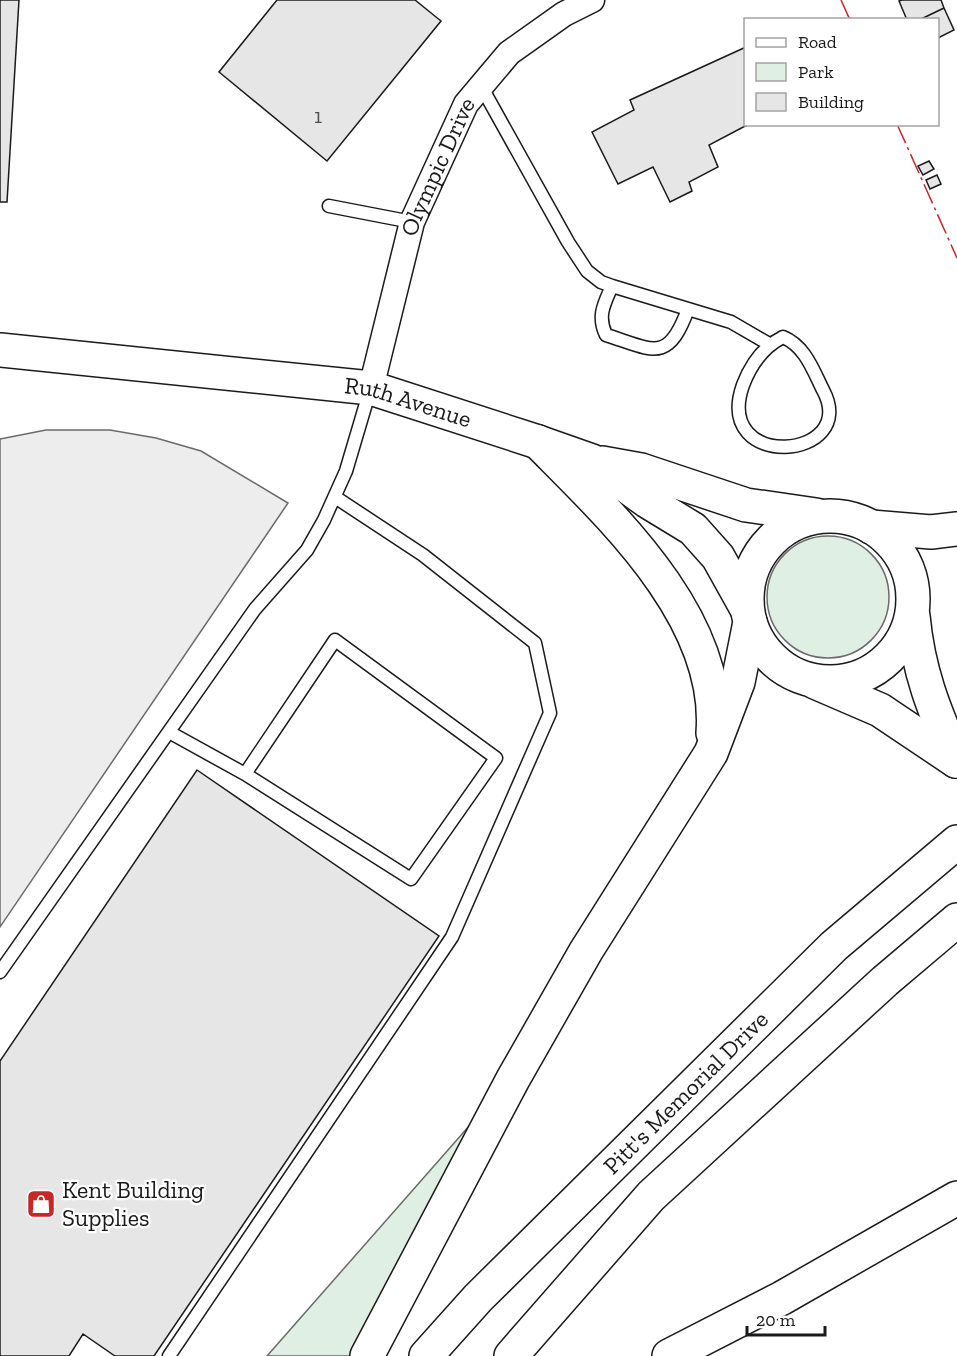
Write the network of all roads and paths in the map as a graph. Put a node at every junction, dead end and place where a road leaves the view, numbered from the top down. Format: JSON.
{"nodes":[{"id":1,"x":592,"y":0,"type":"edge"},
{"id":2,"x":481,"y":86,"type":"junction"},
{"id":3,"x":329,"y":206,"type":"dead end"},
{"id":4,"x":412,"y":222,"type":"junction"},
{"id":5,"x":612,"y":286,"type":"junction"},
{"id":6,"x":688,"y":309,"type":"junction"},
{"id":7,"x":769,"y":344,"type":"junction"},
{"id":8,"x":0,"y":350,"type":"edge"},
{"id":9,"x":370,"y":388,"type":"junction"},
{"id":10,"x":538,"y":442,"type":"junction"},
{"id":11,"x":592,"y":461,"type":"junction"},
{"id":12,"x":335,"y":497,"type":"junction"},
{"id":13,"x":826,"y":517,"type":"junction"},
{"id":14,"x":871,"y":527,"type":"junction"},
{"id":15,"x":957,"y":529,"type":"edge"},
{"id":16,"x":913,"y":614,"type":"junction"},
{"id":17,"x":749,"y":615,"type":"junction"},
{"id":18,"x":804,"y":677,"type":"junction"},
{"id":19,"x":169,"y":732,"type":"junction"},
{"id":20,"x":711,"y":753,"type":"junction"},
{"id":21,"x":957,"y":762,"type":"edge"},
{"id":22,"x":245,"y":774,"type":"junction"},
{"id":23,"x":957,"y":842,"type":"edge"},
{"id":24,"x":957,"y":920,"type":"edge"},
{"id":25,"x":0,"y":972,"type":"edge"},
{"id":26,"x":957,"y":1198,"type":"edge"},
{"id":27,"x":957,"y":1222,"type":"edge"},
{"id":28,"x":882,"y":1243,"type":"junction"},
{"id":29,"x":169,"y":1356,"type":"edge"},
{"id":30,"x":367,"y":1356,"type":"edge"},
{"id":31,"x":426,"y":1356,"type":"edge"},
{"id":32,"x":512,"y":1356,"type":"edge"},
{"id":33,"x":669,"y":1356,"type":"edge"}],
"edges":[{"from":1,"to":2,"type":"street","name":"Olympic Drive"},
{"from":2,"to":4,"type":"street","name":"Olympic Drive"},
{"from":2,"to":5,"type":"lane"},
{"from":3,"to":4,"type":"lane"},
{"from":4,"to":9,"type":"street","name":"Olympic Drive"},
{"from":5,"to":6,"type":"lane"},
{"from":5,"to":6,"type":"lane"},
{"from":6,"to":7,"type":"lane"},
{"from":7,"to":7,"type":"lane"},
{"from":8,"to":9,"type":"main road","name":"Ruth Avenue"},
{"from":9,"to":10,"type":"main road","name":"Ruth Avenue"},
{"from":9,"to":12,"type":"lane"},
{"from":10,"to":11,"type":"main road","name":"Ruth Avenue"},
{"from":10,"to":20,"type":"main road"},
{"from":11,"to":13,"type":"main road"},
{"from":11,"to":17,"type":"main road","name":"Ruth Avenue"},
{"from":12,"to":19,"type":"lane"},
{"from":12,"to":29,"type":"lane"},
{"from":13,"to":14,"type":"main road"},
{"from":13,"to":17,"type":"main road"},
{"from":14,"to":15,"type":"main road"},
{"from":14,"to":16,"type":"main road"},
{"from":16,"to":18,"type":"main road"},
{"from":16,"to":21,"type":"main road"},
{"from":17,"to":18,"type":"main road"},
{"from":17,"to":20,"type":"main road"},
{"from":18,"to":21,"type":"main road"},
{"from":19,"to":22,"type":"lane"},
{"from":19,"to":25,"type":"lane"},
{"from":20,"to":30,"type":"main road"},
{"from":22,"to":22,"type":"lane"},
{"from":23,"to":31,"type":"main road","name":"Pitt's Memorial Drive"},
{"from":24,"to":32,"type":"main road","name":"Pitt's Memorial Drive"},
{"from":26,"to":28,"type":"main road"},
{"from":27,"to":28,"type":"main road"},
{"from":28,"to":33,"type":"main road"}]}
